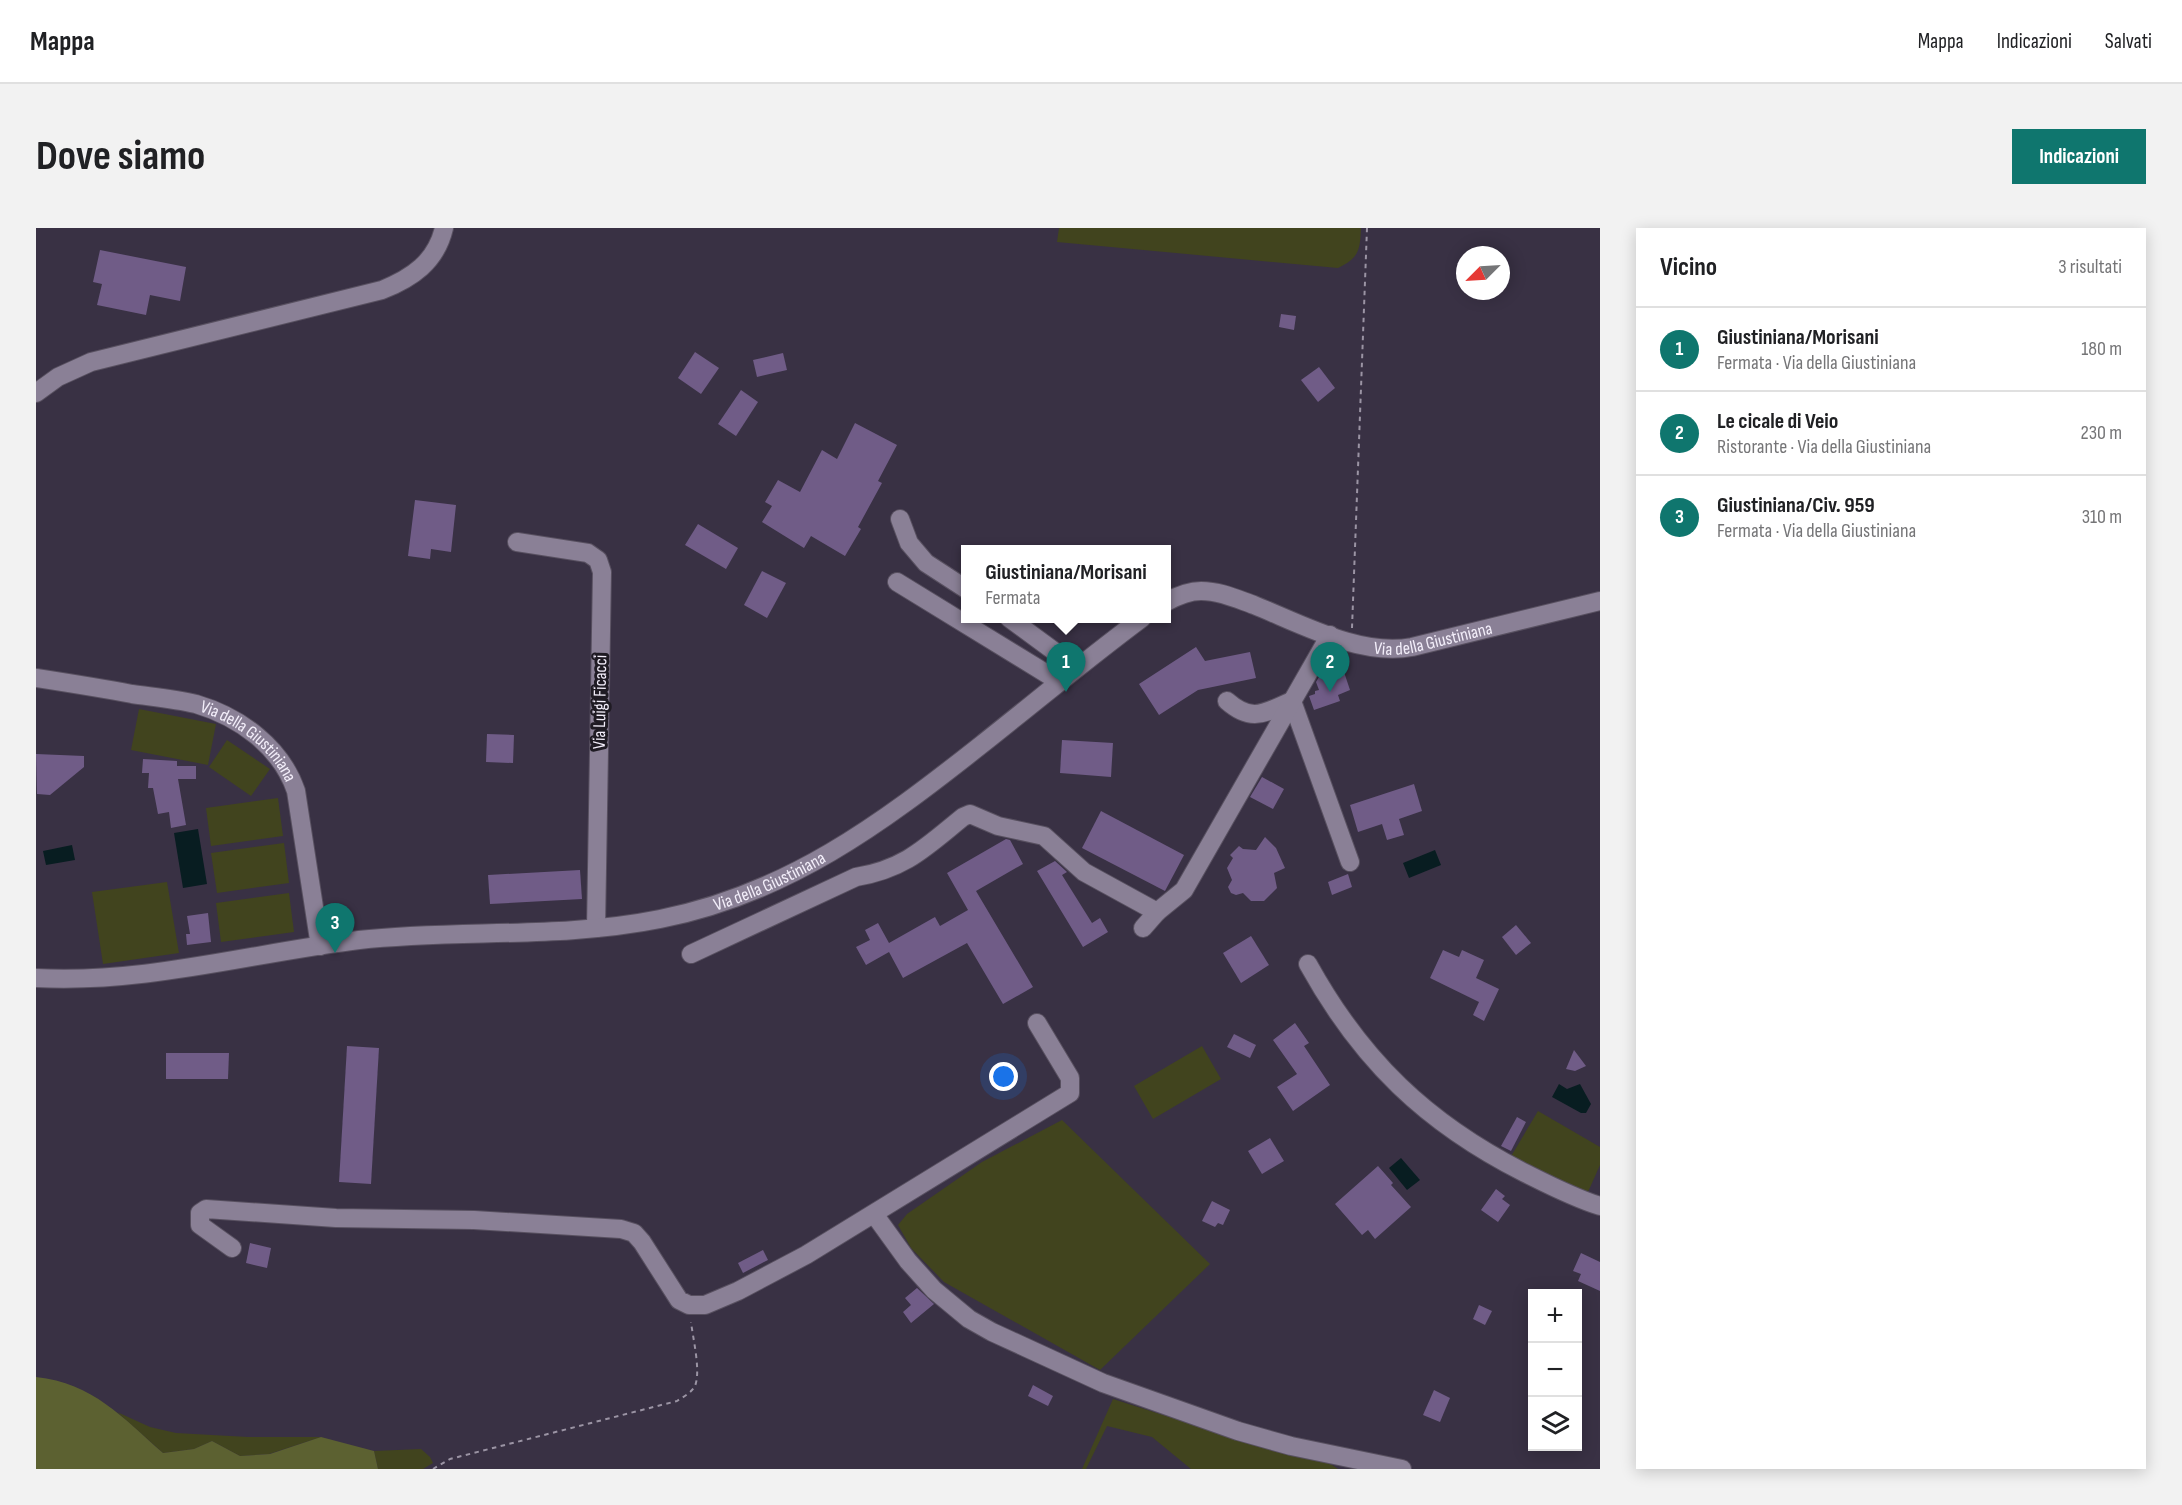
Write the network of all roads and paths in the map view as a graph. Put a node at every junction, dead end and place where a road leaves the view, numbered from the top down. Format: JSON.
{"nodes":[{"id":1,"x":444,"y":228,"type":"edge"},
{"id":2,"x":1367,"y":228,"type":"edge"},
{"id":3,"x":36,"y":393,"type":"edge"},
{"id":4,"x":900,"y":519,"type":"dead end"},
{"id":5,"x":517,"y":542,"type":"dead end"},
{"id":6,"x":897,"y":582,"type":"dead end"},
{"id":7,"x":961,"y":586,"type":"edge"},
{"id":8,"x":1171,"y":600,"type":"edge"},
{"id":9,"x":1600,"y":601,"type":"edge"},
{"id":10,"x":961,"y":621,"type":"edge"},
{"id":11,"x":964,"y":623,"type":"edge"},
{"id":12,"x":1016,"y":623,"type":"edge"},
{"id":13,"x":1136,"y":623,"type":"edge"},
{"id":14,"x":1330,"y":635,"type":"junction"},
{"id":15,"x":1351,"y":642,"type":"junction"},
{"id":16,"x":1077,"y":668,"type":"junction"},
{"id":17,"x":36,"y":678,"type":"edge"},
{"id":18,"x":1060,"y":682,"type":"junction"},
{"id":19,"x":1227,"y":701,"type":"dead end"},
{"id":20,"x":1292,"y":701,"type":"junction"},
{"id":21,"x":1350,"y":862,"type":"dead end"},
{"id":22,"x":1157,"y":912,"type":"junction"},
{"id":23,"x":596,"y":928,"type":"junction"},
{"id":24,"x":1143,"y":928,"type":"dead end"},
{"id":25,"x":320,"y":946,"type":"junction"},
{"id":26,"x":691,"y":954,"type":"dead end"},
{"id":27,"x":1308,"y":964,"type":"dead end"},
{"id":28,"x":36,"y":978,"type":"edge"},
{"id":29,"x":1036,"y":1023,"type":"dead end"},
{"id":30,"x":1600,"y":1206,"type":"edge"},
{"id":31,"x":874,"y":1214,"type":"junction"},
{"id":32,"x":232,"y":1248,"type":"dead end"},
{"id":33,"x":689,"y":1305,"type":"junction"},
{"id":34,"x":433,"y":1469,"type":"edge"},
{"id":35,"x":1402,"y":1469,"type":"edge"}],
"edges":[{"from":1,"to":3,"type":"street"},
{"from":2,"to":15,"type":"path"},
{"from":4,"to":7,"type":"street"},
{"from":5,"to":23,"type":"street","name":"Via Luigi Ficacci"},
{"from":6,"to":10,"type":"street"},
{"from":8,"to":14,"type":"street","name":"Via della Giustiniana"},
{"from":9,"to":15,"type":"street","name":"Via della Giustiniana"},
{"from":11,"to":18,"type":"street"},
{"from":12,"to":16,"type":"street"},
{"from":13,"to":16,"type":"street","name":"Via della Giustiniana"},
{"from":14,"to":15,"type":"street","name":"Via della Giustiniana"},
{"from":14,"to":20,"type":"street"},
{"from":16,"to":18,"type":"street","name":"Via della Giustiniana"},
{"from":17,"to":25,"type":"street","name":"Via della Giustiniana"},
{"from":18,"to":23,"type":"street","name":"Via della Giustiniana"},
{"from":19,"to":20,"type":"street"},
{"from":20,"to":21,"type":"street"},
{"from":20,"to":22,"type":"street"},
{"from":22,"to":24,"type":"street"},
{"from":22,"to":26,"type":"street"},
{"from":23,"to":25,"type":"street","name":"Via della Giustiniana"},
{"from":25,"to":28,"type":"street","name":"Via della Giustiniana"},
{"from":27,"to":30,"type":"street"},
{"from":29,"to":31,"type":"street"},
{"from":31,"to":33,"type":"street"},
{"from":31,"to":35,"type":"street"},
{"from":32,"to":33,"type":"street"},
{"from":33,"to":34,"type":"path"}]}
